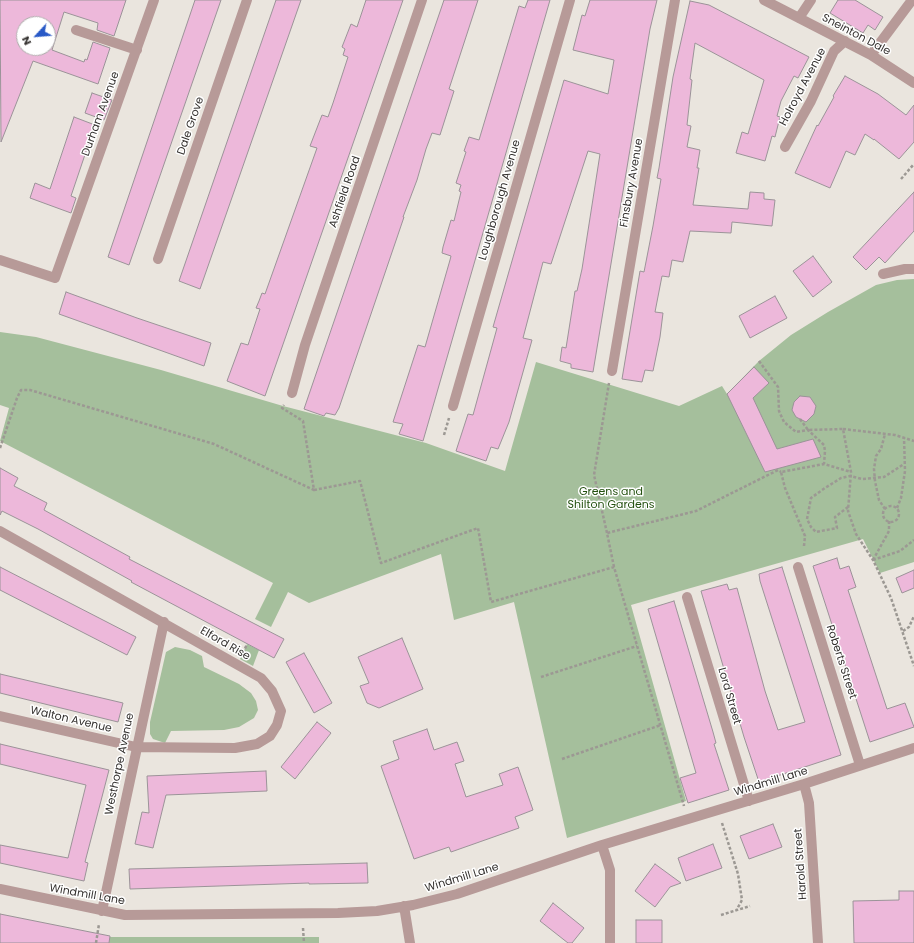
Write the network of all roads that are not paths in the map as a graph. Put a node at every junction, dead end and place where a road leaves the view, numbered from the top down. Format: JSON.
{"nodes":[{"id":1,"x":154,"y":0,"type":"edge"},
{"id":2,"x":247,"y":0,"type":"edge"},
{"id":3,"x":422,"y":0,"type":"edge"},
{"id":4,"x":570,"y":0,"type":"edge"},
{"id":5,"x":675,"y":0,"type":"edge"},
{"id":6,"x":764,"y":0,"type":"edge"},
{"id":7,"x":811,"y":0,"type":"edge"},
{"id":8,"x":912,"y":0,"type":"edge"},
{"id":9,"x":800,"y":18,"type":"junction"},
{"id":10,"x":76,"y":30,"type":"dead end"},
{"id":11,"x":845,"y":41,"type":"junction"},
{"id":12,"x":137,"y":50,"type":"junction"},
{"id":13,"x":870,"y":55,"type":"junction"},
{"id":14,"x":914,"y":83,"type":"edge"},
{"id":15,"x":785,"y":147,"type":"dead end"},
{"id":16,"x":158,"y":259,"type":"dead end"},
{"id":17,"x":0,"y":260,"type":"edge"},
{"id":18,"x":914,"y":270,"type":"edge"},
{"id":19,"x":883,"y":274,"type":"dead end"},
{"id":20,"x":612,"y":371,"type":"dead end"},
{"id":21,"x":292,"y":393,"type":"dead end"},
{"id":22,"x":453,"y":406,"type":"dead end"},
{"id":23,"x":0,"y":531,"type":"edge"},
{"id":24,"x":798,"y":567,"type":"dead end"},
{"id":25,"x":688,"y":597,"type":"dead end"},
{"id":26,"x":164,"y":622,"type":"junction"},
{"id":27,"x":0,"y":716,"type":"edge"},
{"id":28,"x":136,"y":747,"type":"junction"},
{"id":29,"x":914,"y":748,"type":"edge"},
{"id":30,"x":860,"y":765,"type":"junction"},
{"id":31,"x":804,"y":784,"type":"junction"},
{"id":32,"x":749,"y":801,"type":"junction"},
{"id":33,"x":602,"y":845,"type":"junction"},
{"id":34,"x":0,"y":889,"type":"edge"},
{"id":35,"x":404,"y":906,"type":"junction"},
{"id":36,"x":102,"y":911,"type":"junction"},
{"id":37,"x":410,"y":943,"type":"edge"},
{"id":38,"x":610,"y":943,"type":"edge"},
{"id":39,"x":818,"y":943,"type":"edge"}],
"edges":[{"from":1,"to":12,"type":"street","name":"Durham Avenue"},
{"from":2,"to":16,"type":"street","name":"Dale Grove"},
{"from":3,"to":21,"type":"street","name":"Ashfield Road"},
{"from":4,"to":22,"type":"street","name":"Loughborough Avenue"},
{"from":5,"to":20,"type":"street","name":"Finsbury Avenue"},
{"from":6,"to":9,"type":"street","name":"Sneinton Dale"},
{"from":7,"to":9,"type":"street"},
{"from":8,"to":13,"type":"street"},
{"from":9,"to":11,"type":"street","name":"Sneinton Dale"},
{"from":10,"to":12,"type":"street"},
{"from":11,"to":13,"type":"street","name":"Sneinton Dale"},
{"from":11,"to":15,"type":"street","name":"Holroyd Avenue"},
{"from":12,"to":17,"type":"street","name":"Durham Avenue"},
{"from":13,"to":14,"type":"street","name":"Sneinton Dale"},
{"from":18,"to":19,"type":"street"},
{"from":23,"to":26,"type":"street","name":"Elford Rise"},
{"from":24,"to":30,"type":"street","name":"Roberts Street"},
{"from":25,"to":32,"type":"street","name":"Lord Street"},
{"from":26,"to":28,"type":"street","name":"Westhorpe Avenue"},
{"from":26,"to":28,"type":"street","name":"Elford Rise"},
{"from":27,"to":28,"type":"street","name":"Walton Avenue"},
{"from":28,"to":36,"type":"street","name":"Westhorpe Avenue"},
{"from":29,"to":30,"type":"street","name":"Windmill Lane"},
{"from":30,"to":31,"type":"street","name":"Windmill Lane"},
{"from":31,"to":32,"type":"street","name":"Windmill Lane"},
{"from":31,"to":39,"type":"street","name":"Harold Street"},
{"from":32,"to":33,"type":"street","name":"Windmill Lane"},
{"from":33,"to":35,"type":"street","name":"Windmill Lane"},
{"from":33,"to":38,"type":"street"},
{"from":34,"to":36,"type":"street","name":"Windmill Lane"},
{"from":35,"to":36,"type":"street","name":"Windmill Lane"},
{"from":35,"to":37,"type":"street"}]}
